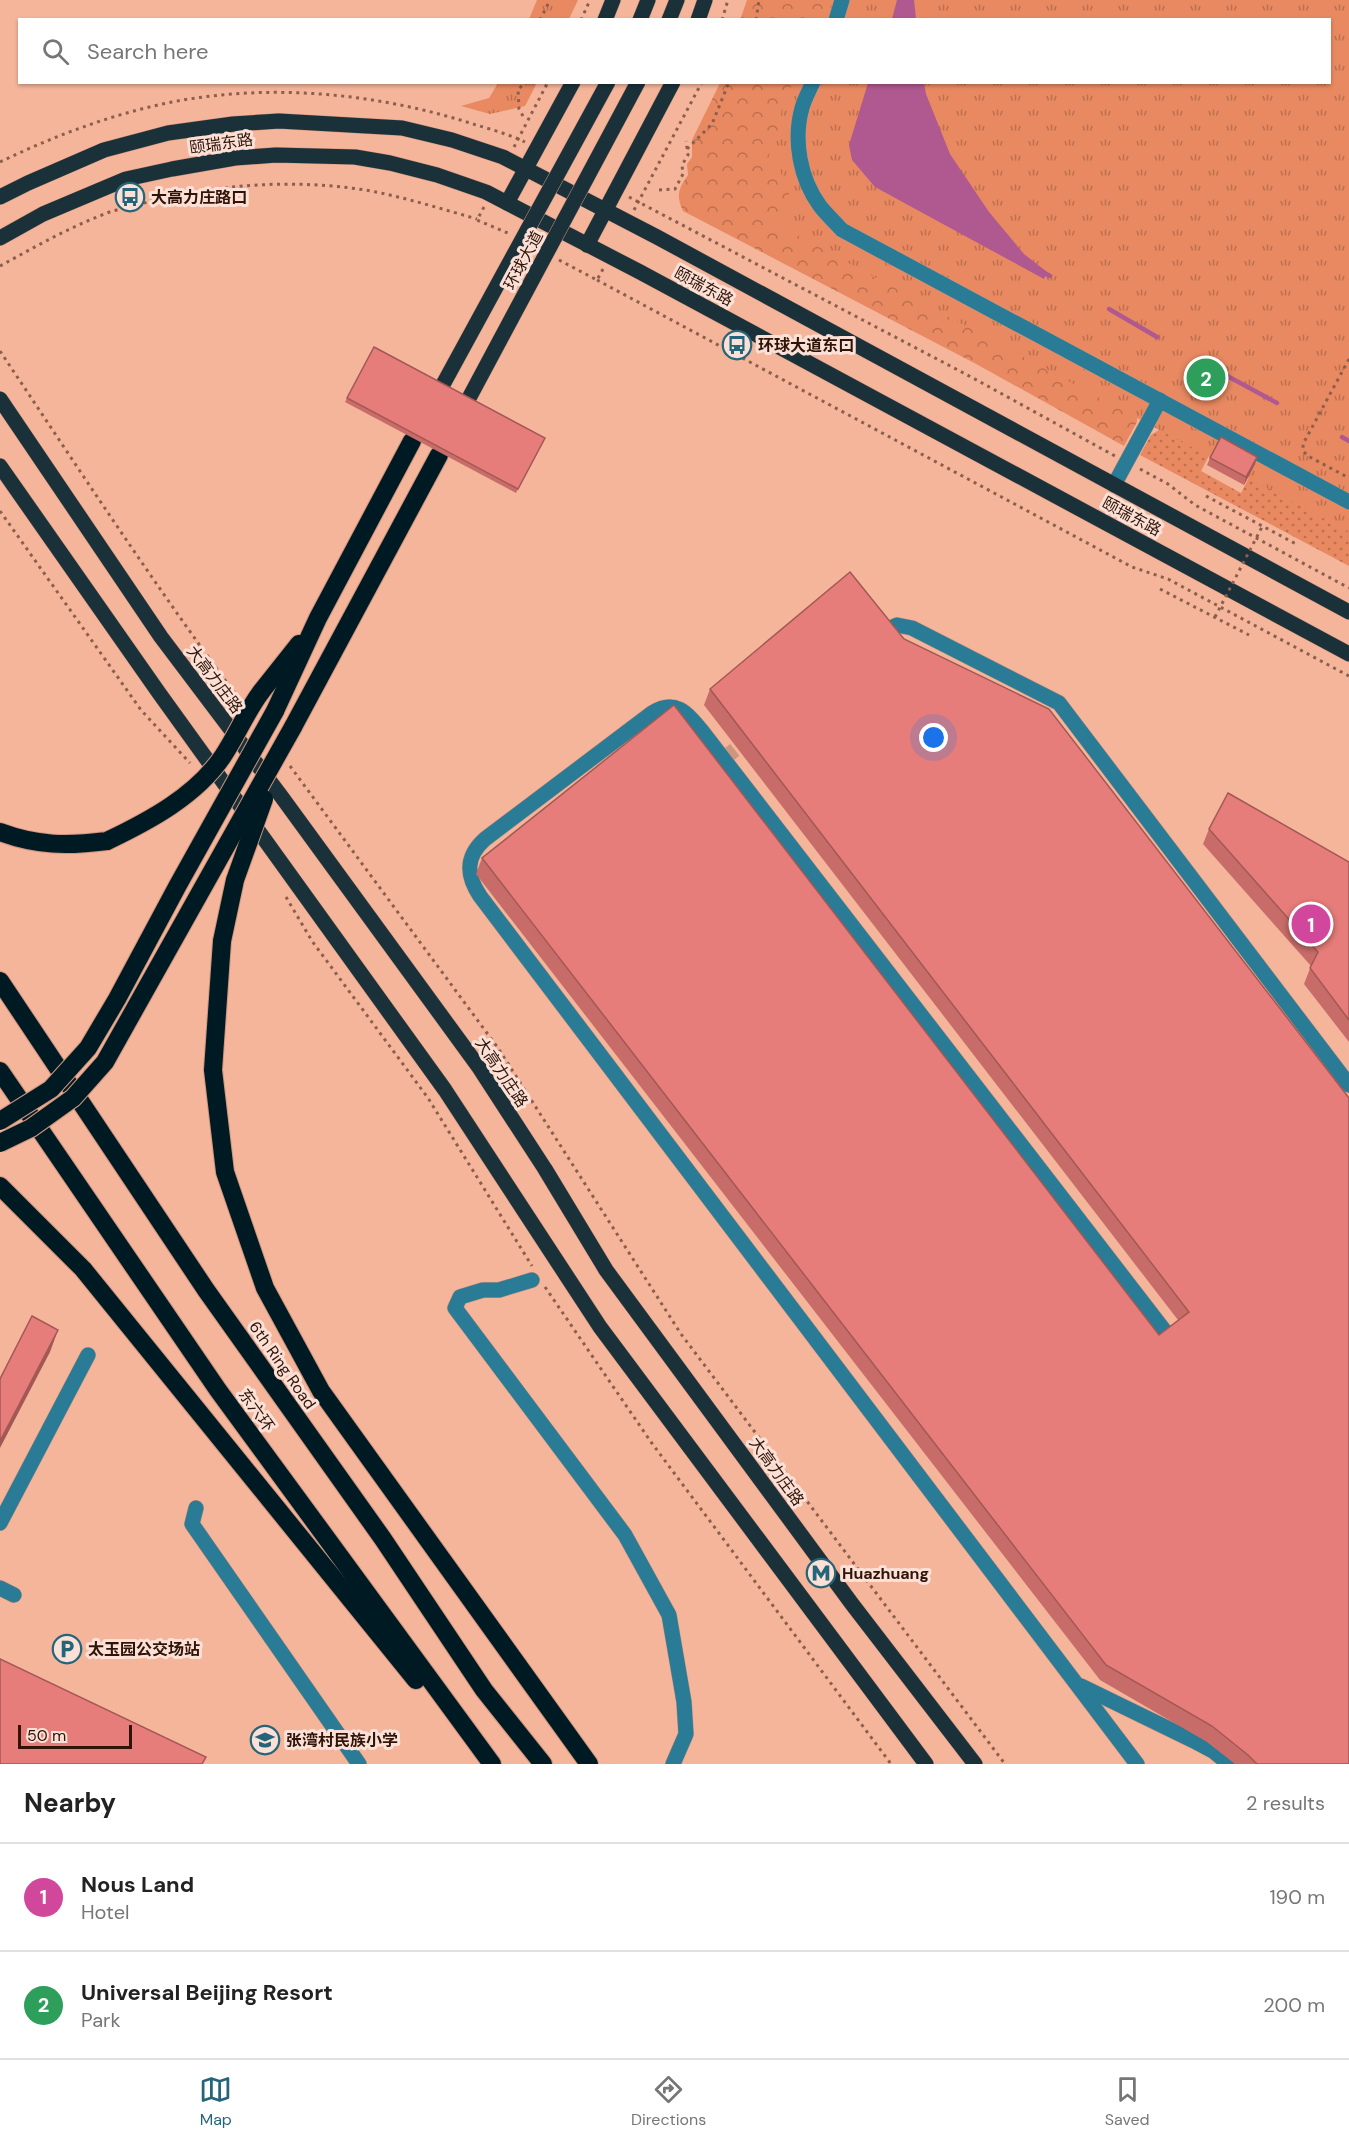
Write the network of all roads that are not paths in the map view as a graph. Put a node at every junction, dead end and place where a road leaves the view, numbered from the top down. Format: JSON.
{"nodes":[{"id":1,"x":613,"y":0,"type":"edge"},
{"id":2,"x":648,"y":0,"type":"edge"},
{"id":3,"x":677,"y":0,"type":"edge"},
{"id":4,"x":705,"y":0,"type":"edge"},
{"id":5,"x":842,"y":0,"type":"edge"},
{"id":6,"x":606,"y":18,"type":"edge"},
{"id":7,"x":641,"y":18,"type":"edge"},
{"id":8,"x":670,"y":18,"type":"edge"},
{"id":9,"x":699,"y":18,"type":"edge"},
{"id":10,"x":837,"y":18,"type":"edge"},
{"id":11,"x":572,"y":84,"type":"edge"},
{"id":12,"x":607,"y":84,"type":"edge"},
{"id":13,"x":637,"y":84,"type":"edge"},
{"id":14,"x":672,"y":84,"type":"edge"},
{"id":15,"x":812,"y":84,"type":"edge"},
{"id":16,"x":526,"y":169,"type":"junction"},
{"id":17,"x":0,"y":198,"type":"edge"},
{"id":18,"x":507,"y":203,"type":"junction"},
{"id":19,"x":606,"y":210,"type":"junction"},
{"id":20,"x":0,"y":238,"type":"edge"},
{"id":21,"x":587,"y":245,"type":"junction"},
{"id":22,"x":0,"y":399,"type":"edge"},
{"id":23,"x":1160,"y":400,"type":"junction"},
{"id":24,"x":429,"y":409,"type":"edge"},
{"id":25,"x":456,"y":423,"type":"edge"},
{"id":26,"x":415,"y":435,"type":"edge"},
{"id":27,"x":442,"y":450,"type":"edge"},
{"id":28,"x":0,"y":466,"type":"edge"},
{"id":29,"x":1114,"y":485,"type":"junction"},
{"id":30,"x":1349,"y":502,"type":"edge"},
{"id":31,"x":1349,"y":612,"type":"edge"},
{"id":32,"x":318,"y":618,"type":"junction"},
{"id":33,"x":886,"y":630,"type":"edge"},
{"id":34,"x":1349,"y":654,"type":"edge"},
{"id":35,"x":293,"y":726,"type":"junction"},
{"id":36,"x":0,"y":832,"type":"edge"},
{"id":37,"x":0,"y":981,"type":"edge"},
{"id":38,"x":0,"y":1071,"type":"edge"},
{"id":39,"x":1349,"y":1085,"type":"edge"},
{"id":40,"x":0,"y":1121,"type":"edge"},
{"id":41,"x":0,"y":1143,"type":"edge"},
{"id":42,"x":0,"y":1186,"type":"edge"},
{"id":43,"x":536,"y":1277,"type":"road end"},
{"id":44,"x":1164,"y":1330,"type":"edge"},
{"id":45,"x":88,"y":1355,"type":"dead end"},
{"id":46,"x":196,"y":1508,"type":"dead end"},
{"id":47,"x":0,"y":1523,"type":"edge"},
{"id":48,"x":0,"y":1588,"type":"edge"},
{"id":49,"x":14,"y":1595,"type":"dead end"},
{"id":50,"x":1078,"y":1685,"type":"junction"},
{"id":51,"x":359,"y":1764,"type":"edge"},
{"id":52,"x":485,"y":1764,"type":"edge"},
{"id":53,"x":492,"y":1764,"type":"edge"},
{"id":54,"x":543,"y":1764,"type":"edge"},
{"id":55,"x":589,"y":1764,"type":"edge"},
{"id":56,"x":673,"y":1764,"type":"edge"},
{"id":57,"x":926,"y":1764,"type":"edge"},
{"id":58,"x":975,"y":1764,"type":"edge"},
{"id":59,"x":1137,"y":1764,"type":"edge"},
{"id":60,"x":1229,"y":1764,"type":"edge"}],
"edges":[{"from":1,"to":6,"type":"main road"},
{"from":2,"to":7,"type":"main road"},
{"from":3,"to":8,"type":"main road"},
{"from":4,"to":9,"type":"main road"},
{"from":5,"to":10,"type":"street"},
{"from":11,"to":16,"type":"main road"},
{"from":12,"to":24,"type":"main road","name":"环球大道","bridge":true},
{"from":13,"to":25,"type":"main road","name":"环球大道","bridge":true},
{"from":14,"to":19,"type":"main road"},
{"from":15,"to":23,"type":"street"},
{"from":16,"to":17,"type":"main road","name":"颐瑞东路"},
{"from":16,"to":18,"type":"main road"},
{"from":16,"to":19,"type":"main road","name":"颐瑞东路"},
{"from":18,"to":20,"type":"main road","name":"颐瑞东路"},
{"from":18,"to":21,"type":"main road","name":"颐瑞东路"},
{"from":19,"to":21,"type":"main road"},
{"from":19,"to":29,"type":"main road","name":"颐瑞东路"},
{"from":21,"to":34,"type":"main road","name":"颐瑞东路"},
{"from":22,"to":58,"type":"main road","name":"大高力庄路"},
{"from":23,"to":29,"type":"street"},
{"from":23,"to":30,"type":"street"},
{"from":26,"to":32,"type":"highway"},
{"from":27,"to":35,"type":"highway"},
{"from":28,"to":57,"type":"main road"},
{"from":29,"to":31,"type":"main road","name":"颐瑞东路"},
{"from":32,"to":36,"type":"highway","bridge":true},
{"from":32,"to":40,"type":"highway","bridge":true},
{"from":33,"to":39,"type":"street"},
{"from":35,"to":41,"type":"highway","bridge":true},
{"from":35,"to":55,"type":"highway","bridge":true},
{"from":37,"to":54,"type":"highway","name":"6th Ring Road"},
{"from":38,"to":53,"type":"highway","name":"东六环"},
{"from":42,"to":52,"type":"highway"},
{"from":43,"to":56,"type":"street"},
{"from":44,"to":50,"type":"street"},
{"from":45,"to":47,"type":"street"},
{"from":46,"to":51,"type":"street"},
{"from":48,"to":49,"type":"street"},
{"from":50,"to":59,"type":"street"},
{"from":50,"to":60,"type":"street"}]}
